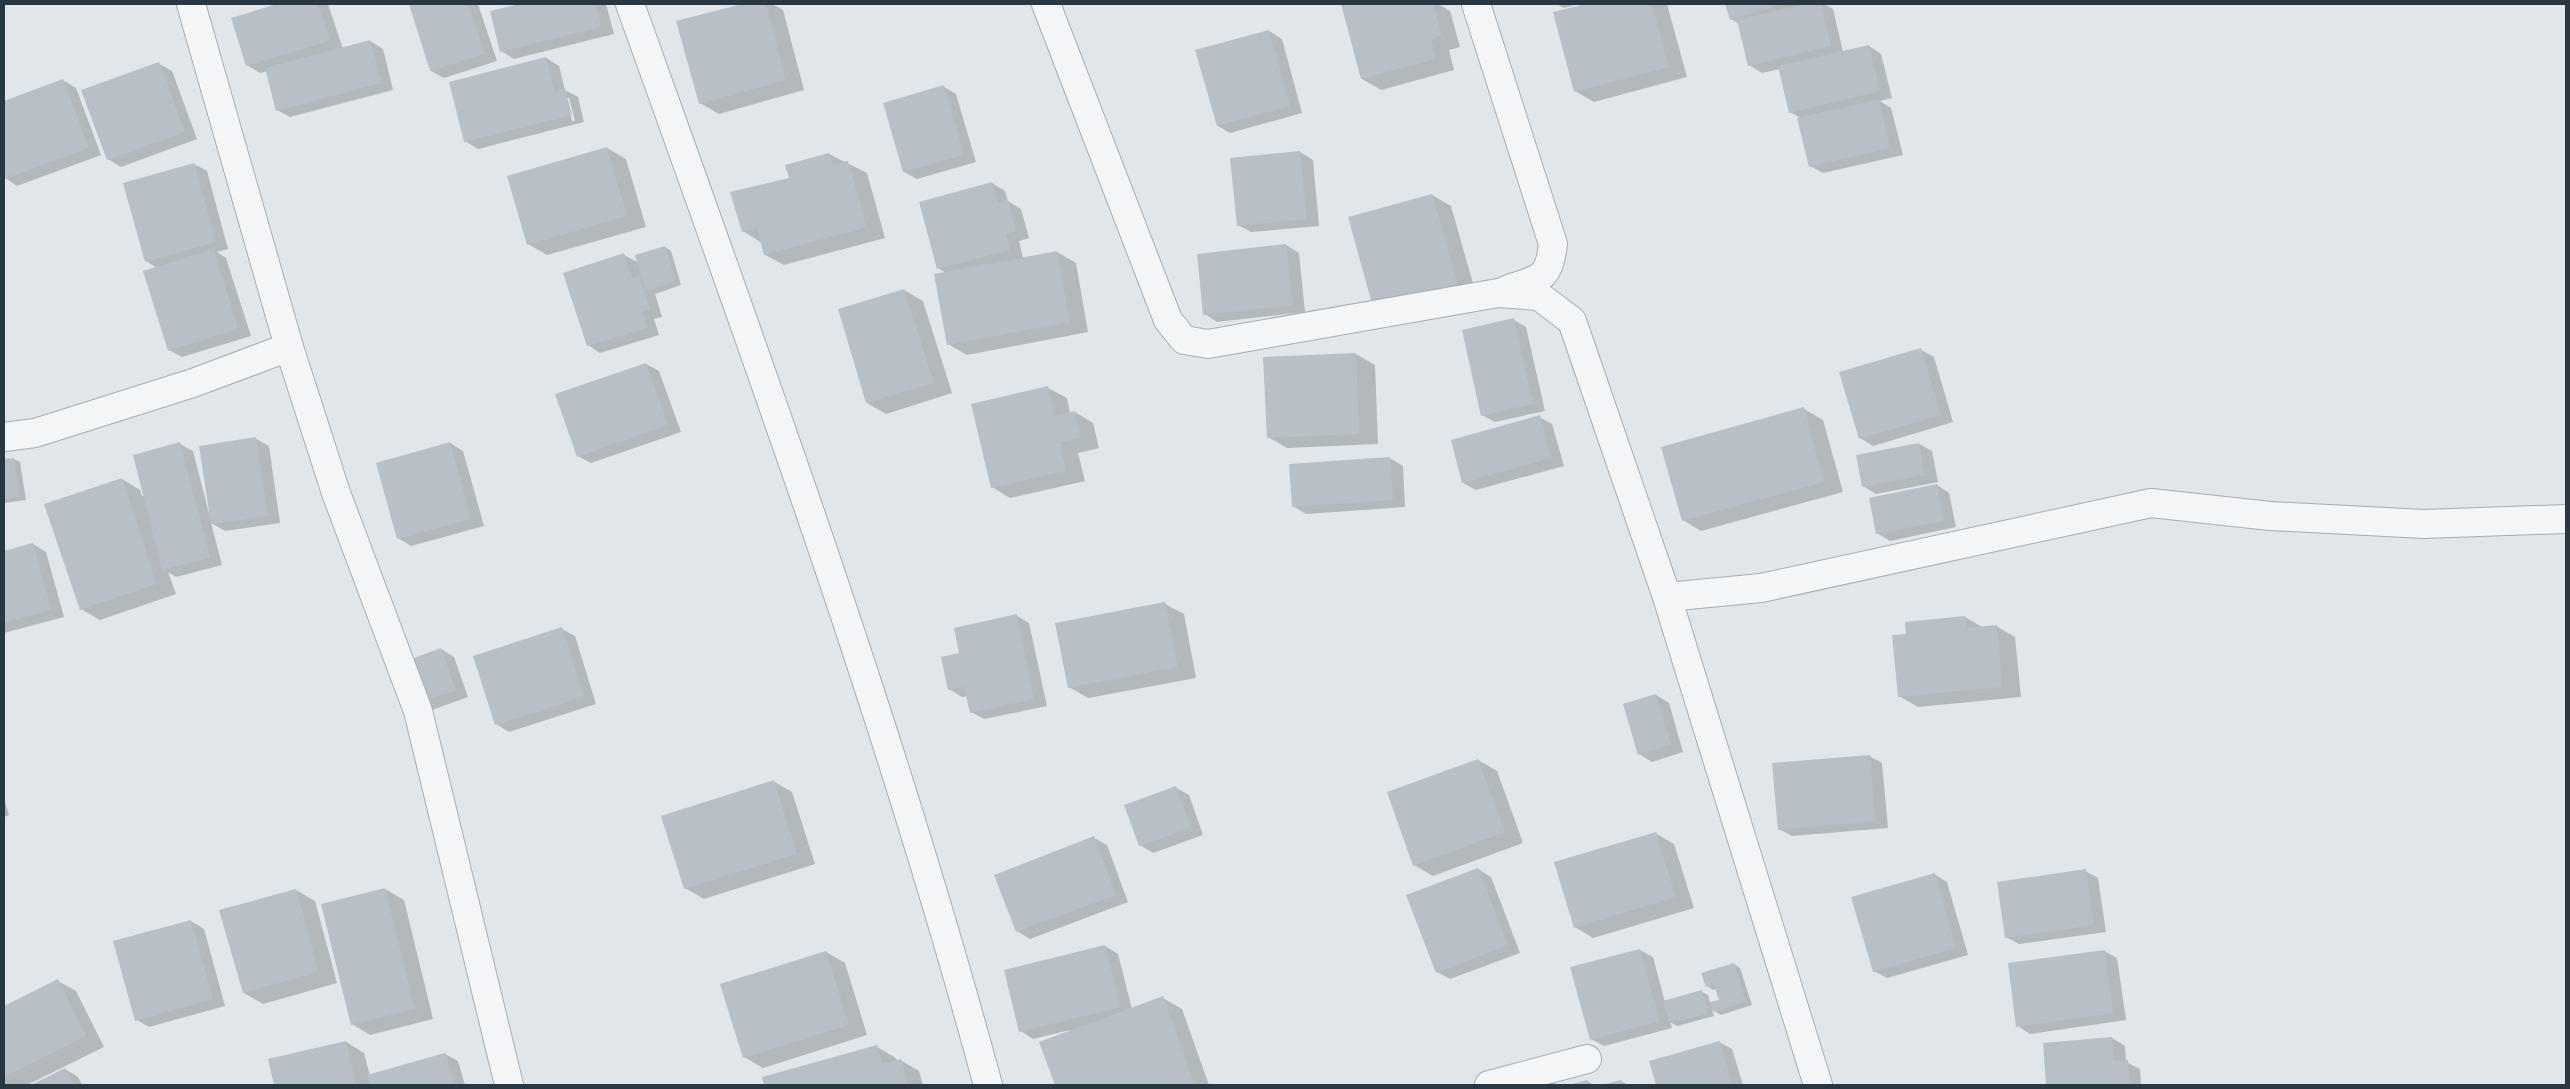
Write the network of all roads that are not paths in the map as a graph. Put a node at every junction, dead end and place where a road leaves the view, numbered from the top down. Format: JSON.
{"nodes":[{"id":1,"x":191,"y":4,"type":"edge"},
{"id":2,"x":630,"y":4,"type":"edge"},
{"id":3,"x":1046,"y":4,"type":"edge"},
{"id":4,"x":1476,"y":4,"type":"edge"},
{"id":5,"x":1498,"y":293,"type":"junction"},
{"id":6,"x":290,"y":347,"type":"junction"},
{"id":7,"x":4,"y":437,"type":"edge"},
{"id":8,"x":2566,"y":519,"type":"edge"},
{"id":9,"x":1667,"y":596,"type":"junction"},
{"id":10,"x":1587,"y":1059,"type":"dead end"},
{"id":11,"x":509,"y":1085,"type":"edge"},
{"id":12,"x":988,"y":1085,"type":"edge"},
{"id":13,"x":1489,"y":1085,"type":"edge"},
{"id":14,"x":1818,"y":1085,"type":"edge"}],
"edges":[{"from":1,"to":6,"type":"street"},
{"from":2,"to":12,"type":"street"},
{"from":3,"to":5,"type":"street"},
{"from":4,"to":5,"type":"street"},
{"from":5,"to":9,"type":"street"},
{"from":6,"to":7,"type":"street"},
{"from":6,"to":11,"type":"street"},
{"from":8,"to":9,"type":"street"},
{"from":9,"to":14,"type":"street"},
{"from":10,"to":13,"type":"street"}]}
